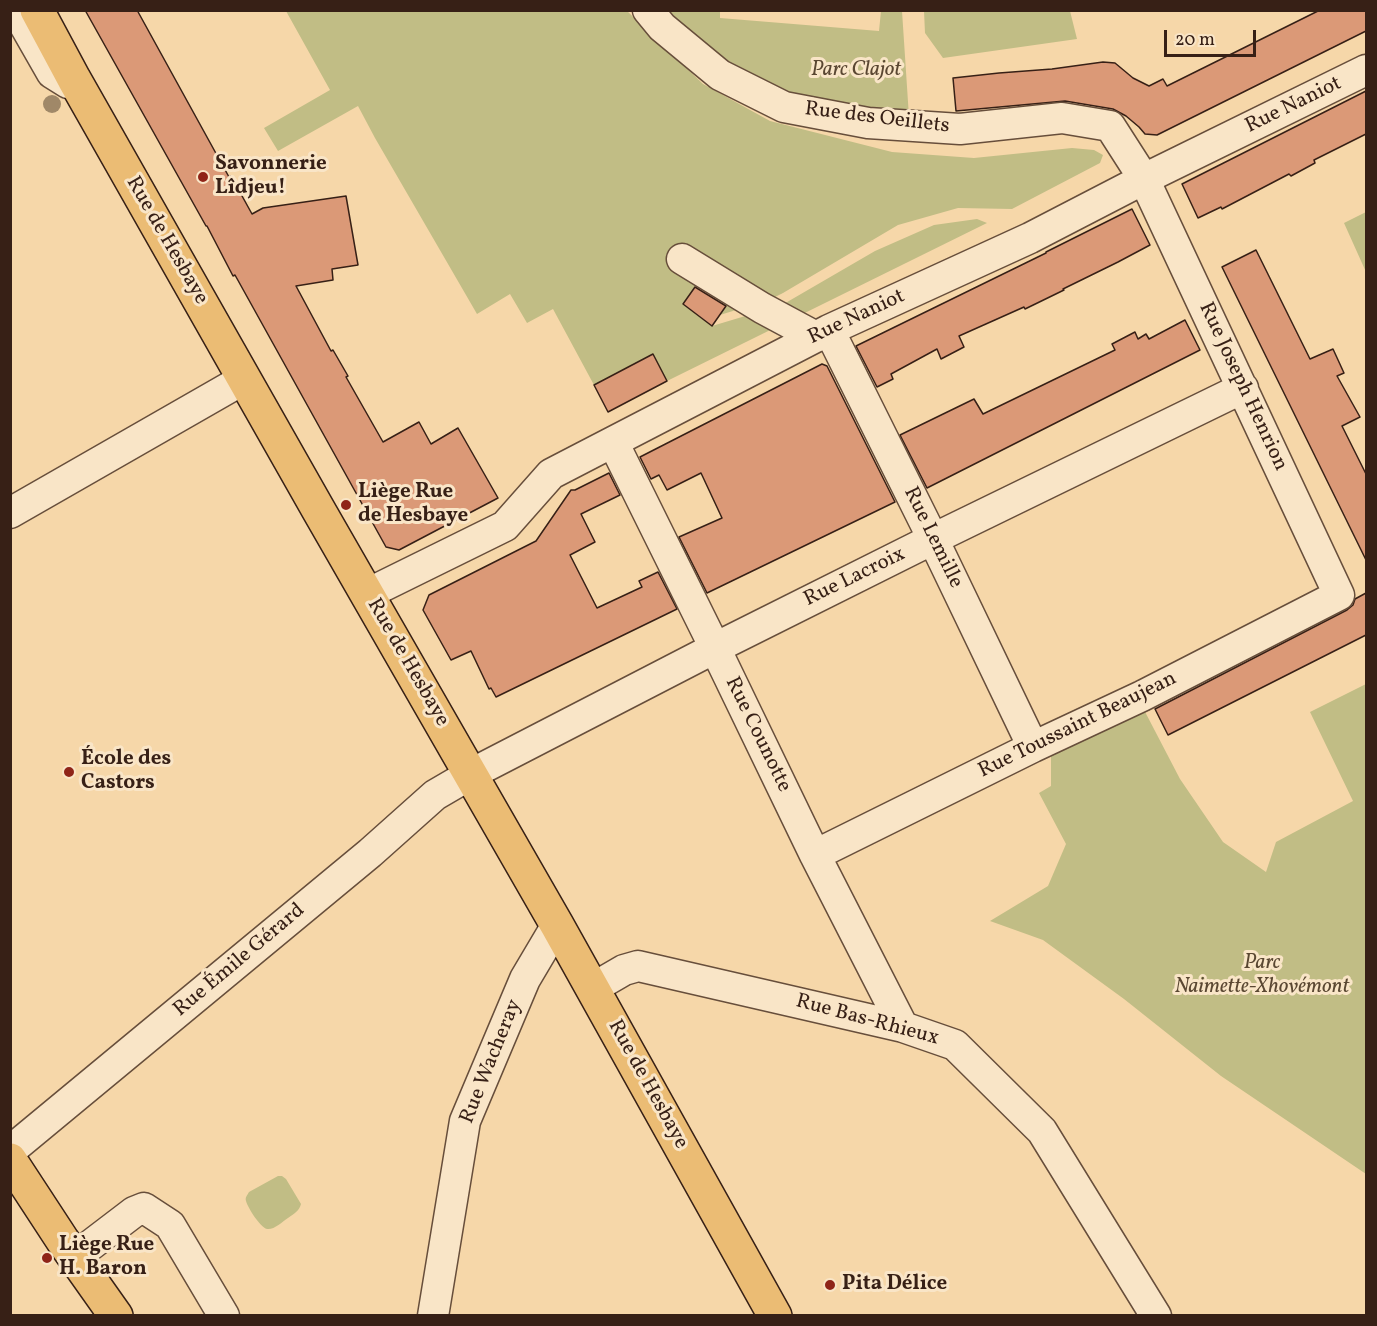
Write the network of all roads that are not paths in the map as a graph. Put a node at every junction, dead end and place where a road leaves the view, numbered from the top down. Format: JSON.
{"nodes":[{"id":1,"x":16,"y":10,"type":"edge"},
{"id":2,"x":37,"y":10,"type":"edge"},
{"id":3,"x":648,"y":10,"type":"edge"},
{"id":4,"x":1366,"y":70,"type":"edge"},
{"id":5,"x":81,"y":91,"type":"junction"},
{"id":6,"x":1144,"y":179,"type":"junction"},
{"id":7,"x":682,"y":259,"type":"dead end"},
{"id":8,"x":822,"y":333,"type":"junction"},
{"id":9,"x":244,"y":379,"type":"junction"},
{"id":10,"x":1243,"y":388,"type":"junction"},
{"id":11,"x":613,"y":442,"type":"junction"},
{"id":12,"x":10,"y":513,"type":"edge"},
{"id":13,"x":933,"y":539,"type":"junction"},
{"id":14,"x":367,"y":594,"type":"junction"},
{"id":15,"x":1339,"y":595,"type":"joint"},
{"id":16,"x":715,"y":648,"type":"junction"},
{"id":17,"x":1033,"y":747,"type":"junction"},
{"id":18,"x":471,"y":774,"type":"junction"},
{"id":19,"x":815,"y":855,"type":"junction"},
{"id":20,"x":557,"y":925,"type":"junction"},
{"id":21,"x":593,"y":988,"type":"junction"},
{"id":22,"x":903,"y":1027,"type":"junction"},
{"id":23,"x":10,"y":1151,"type":"edge"},
{"id":24,"x":10,"y":1160,"type":"edge"},
{"id":25,"x":75,"y":1257,"type":"junction"},
{"id":26,"x":1147,"y":1311,"type":"edge"},
{"id":27,"x":116,"y":1316,"type":"edge"},
{"id":28,"x":224,"y":1316,"type":"edge"},
{"id":29,"x":433,"y":1316,"type":"edge"},
{"id":30,"x":776,"y":1316,"type":"edge"}],
"edges":[{"from":1,"to":5,"type":"street"},
{"from":2,"to":5,"type":"main road","name":"Rue de Hesbaye"},
{"from":3,"to":6,"type":"street","name":"Rue des Oeillets"},
{"from":4,"to":6,"type":"street","name":"Rue Naniot"},
{"from":5,"to":9,"type":"main road","name":"Rue de Hesbaye"},
{"from":6,"to":8,"type":"street","name":"Rue Naniot"},
{"from":6,"to":10,"type":"street","name":"Rue Joseph Henrion"},
{"from":7,"to":8,"type":"street"},
{"from":8,"to":11,"type":"street","name":"Rue Naniot"},
{"from":8,"to":13,"type":"street","name":"Rue Lemille"},
{"from":9,"to":12,"type":"street"},
{"from":9,"to":14,"type":"main road","name":"Rue de Hesbaye"},
{"from":10,"to":13,"type":"street","name":"Rue Lacroix"},
{"from":10,"to":15,"type":"street","name":"Rue Joseph Henrion"},
{"from":11,"to":14,"type":"street","name":"Rue Naniot"},
{"from":11,"to":16,"type":"street","name":"Rue Counotte"},
{"from":13,"to":16,"type":"street","name":"Rue Lacroix"},
{"from":13,"to":17,"type":"street","name":"Rue Lemille"},
{"from":14,"to":18,"type":"main road","name":"Rue de Hesbaye"},
{"from":15,"to":17,"type":"street","name":"Rue Toussaint Beaujean"},
{"from":16,"to":18,"type":"street","name":"Rue Lacroix"},
{"from":16,"to":19,"type":"street","name":"Rue Counotte"},
{"from":17,"to":19,"type":"street","name":"Rue Toussaint Beaujean"},
{"from":18,"to":20,"type":"main road","name":"Rue de Hesbaye"},
{"from":18,"to":23,"type":"street","name":"Rue Émile Gérard"},
{"from":19,"to":22,"type":"street","name":"Rue Counotte"},
{"from":20,"to":21,"type":"main road","name":"Rue de Hesbaye"},
{"from":20,"to":29,"type":"street","name":"Rue Wacheray"},
{"from":21,"to":22,"type":"street","name":"Rue Bas-Rhieux"},
{"from":21,"to":30,"type":"main road","name":"Rue de Hesbaye"},
{"from":22,"to":26,"type":"street","name":"Rue Bas-Rhieux"},
{"from":24,"to":25,"type":"main road"},
{"from":25,"to":27,"type":"main road"},
{"from":25,"to":28,"type":"street"}]}
